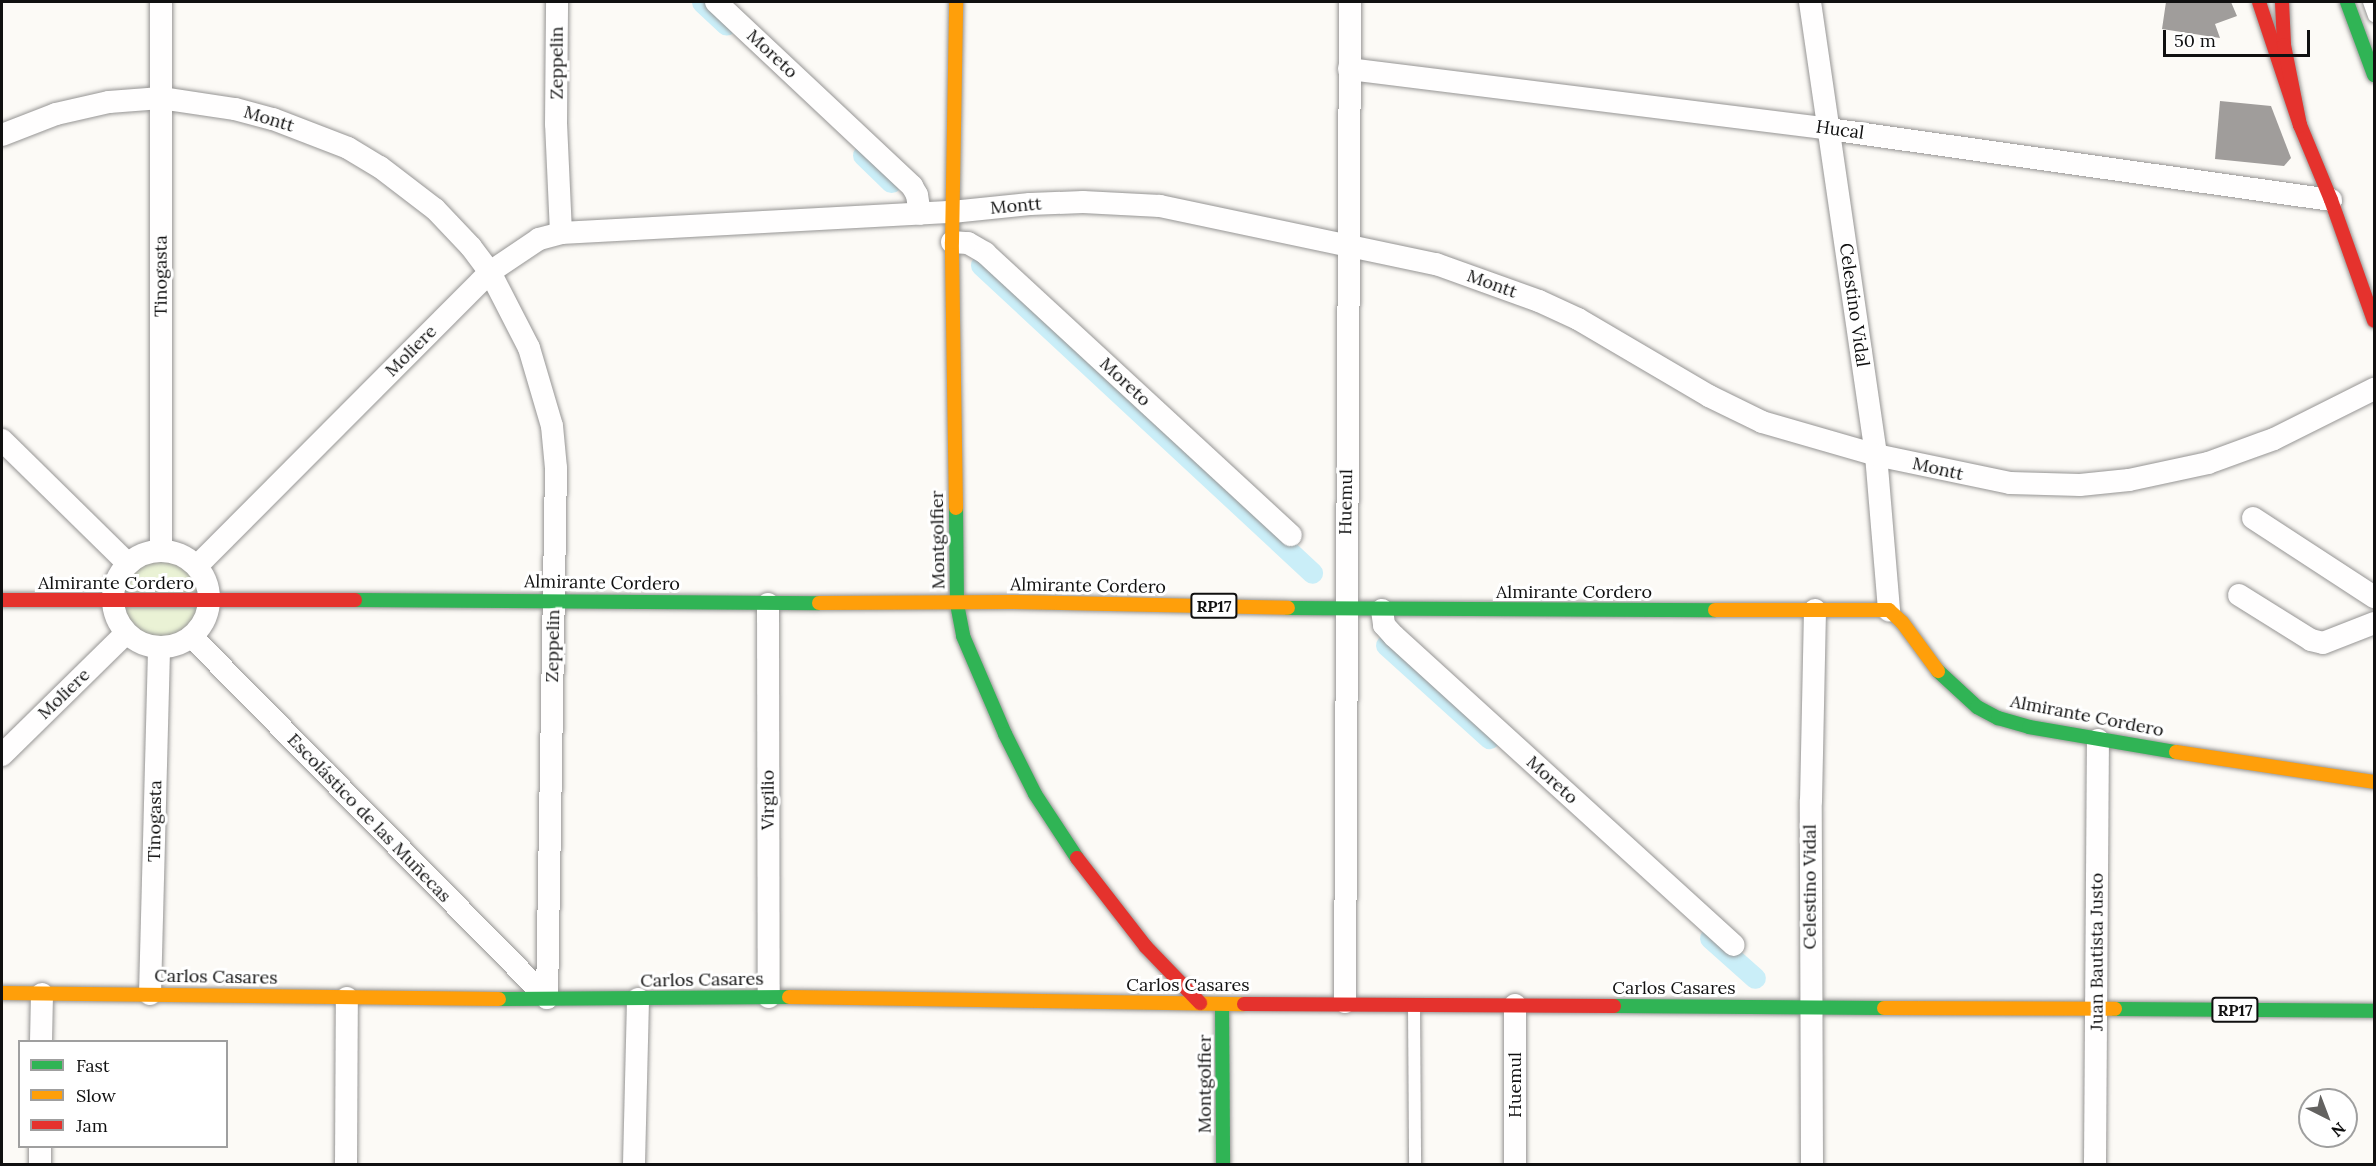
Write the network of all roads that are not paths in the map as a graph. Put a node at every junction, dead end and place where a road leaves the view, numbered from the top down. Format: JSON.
{"nodes":[{"id":1,"x":161,"y":2,"type":"edge"},
{"id":2,"x":557,"y":2,"type":"edge"},
{"id":3,"x":716,"y":2,"type":"edge"},
{"id":4,"x":956,"y":2,"type":"edge"},
{"id":5,"x":1350,"y":2,"type":"edge"},
{"id":6,"x":1810,"y":2,"type":"edge"},
{"id":7,"x":2259,"y":2,"type":"edge"},
{"id":8,"x":2282,"y":2,"type":"edge"},
{"id":9,"x":2346,"y":2,"type":"edge"},
{"id":10,"x":2357,"y":2,"type":"edge"},
{"id":11,"x":2369,"y":2,"type":"edge"},
{"id":12,"x":2374,"y":16,"type":"edge"},
{"id":13,"x":2362,"y":44,"type":"junction"},
{"id":14,"x":1349,"y":69,"type":"junction"},
{"id":15,"x":2374,"y":75,"type":"edge"},
{"id":16,"x":161,"y":98,"type":"junction"},
{"id":17,"x":2300,"y":125,"type":"junction"},
{"id":18,"x":1829,"y":129,"type":"junction"},
{"id":19,"x":2,"y":135,"type":"edge"},
{"id":20,"x":2331,"y":200,"type":"junction"},
{"id":21,"x":952,"y":212,"type":"junction"},
{"id":22,"x":920,"y":214,"type":"junction"},
{"id":23,"x":561,"y":233,"type":"junction"},
{"id":24,"x":952,"y":242,"type":"junction"},
{"id":25,"x":1350,"y":244,"type":"junction"},
{"id":26,"x":490,"y":272,"type":"junction"},
{"id":27,"x":2374,"y":321,"type":"edge"},
{"id":28,"x":2374,"y":390,"type":"edge"},
{"id":29,"x":2,"y":440,"type":"edge"},
{"id":30,"x":1876,"y":455,"type":"junction"},
{"id":31,"x":2253,"y":518,"type":"dead end"},
{"id":32,"x":1291,"y":535,"type":"dead end"},
{"id":33,"x":161,"y":550,"type":"junction"},
{"id":34,"x":128,"y":564,"type":"junction"},
{"id":35,"x":197,"y":566,"type":"junction"},
{"id":36,"x":2239,"y":595,"type":"dead end"},
{"id":37,"x":2374,"y":597,"type":"edge"},
{"id":38,"x":2,"y":600,"type":"edge"},
{"id":39,"x":553,"y":600,"type":"junction"},
{"id":40,"x":113,"y":601,"type":"junction"},
{"id":41,"x":210,"y":601,"type":"junction"},
{"id":42,"x":768,"y":604,"type":"junction"},
{"id":43,"x":957,"y":604,"type":"junction"},
{"id":44,"x":1345,"y":609,"type":"junction"},
{"id":45,"x":1382,"y":610,"type":"junction"},
{"id":46,"x":1815,"y":610,"type":"junction"},
{"id":47,"x":1889,"y":610,"type":"junction"},
{"id":48,"x":2374,"y":623,"type":"edge"},
{"id":49,"x":126,"y":633,"type":"junction"},
{"id":50,"x":192,"y":637,"type":"junction"},
{"id":51,"x":159,"y":648,"type":"junction"},
{"id":52,"x":2098,"y":740,"type":"junction"},
{"id":53,"x":2,"y":755,"type":"edge"},
{"id":54,"x":2374,"y":782,"type":"edge"},
{"id":55,"x":1734,"y":945,"type":"dead end"},
{"id":56,"x":2,"y":993,"type":"edge"},
{"id":57,"x":42,"y":994,"type":"junction"},
{"id":58,"x":150,"y":994,"type":"junction"},
{"id":59,"x":769,"y":997,"type":"junction"},
{"id":60,"x":347,"y":998,"type":"junction"},
{"id":61,"x":547,"y":998,"type":"junction"},
{"id":62,"x":638,"y":999,"type":"junction"},
{"id":63,"x":1345,"y":1002,"type":"junction"},
{"id":64,"x":1200,"y":1003,"type":"junction"},
{"id":65,"x":1414,"y":1003,"type":"junction"},
{"id":66,"x":1222,"y":1004,"type":"junction"},
{"id":67,"x":1515,"y":1005,"type":"junction"},
{"id":68,"x":1810,"y":1007,"type":"junction"},
{"id":69,"x":2096,"y":1008,"type":"junction"},
{"id":70,"x":2374,"y":1011,"type":"edge"},
{"id":71,"x":41,"y":1040,"type":"edge"},
{"id":72,"x":40,"y":1148,"type":"edge"},
{"id":73,"x":40,"y":1164,"type":"edge"},
{"id":74,"x":346,"y":1164,"type":"edge"},
{"id":75,"x":634,"y":1164,"type":"edge"},
{"id":76,"x":1223,"y":1164,"type":"edge"},
{"id":77,"x":1415,"y":1164,"type":"edge"},
{"id":78,"x":1515,"y":1164,"type":"edge"},
{"id":79,"x":1812,"y":1164,"type":"edge"},
{"id":80,"x":2095,"y":1164,"type":"edge"}],
"edges":[{"from":1,"to":16,"type":"street","name":"Tinogasta"},
{"from":2,"to":23,"type":"street","name":"Zeppelin"},
{"from":3,"to":22,"type":"street","name":"Moreto"},
{"from":4,"to":21,"type":"main road","name":"Montgolfier"},
{"from":5,"to":14,"type":"street","name":"Huemul"},
{"from":6,"to":18,"type":"street","name":"Celestino Vidal"},
{"from":7,"to":17,"type":"main road"},
{"from":8,"to":17,"type":"main road"},
{"from":9,"to":13,"type":"main road"},
{"from":10,"to":13,"type":"lane"},
{"from":11,"to":12,"type":"lane"},
{"from":13,"to":15,"type":"main road"},
{"from":14,"to":18,"type":"street","name":"Hucal"},
{"from":14,"to":25,"type":"street","name":"Huemul"},
{"from":16,"to":19,"type":"street","name":"Montt"},
{"from":16,"to":26,"type":"street","name":"Montt"},
{"from":16,"to":33,"type":"street","name":"Tinogasta"},
{"from":17,"to":20,"type":"main road"},
{"from":18,"to":20,"type":"street","name":"Hucal"},
{"from":18,"to":30,"type":"street","name":"Celestino Vidal"},
{"from":20,"to":27,"type":"main road"},
{"from":21,"to":22,"type":"street","name":"Montt"},
{"from":21,"to":24,"type":"main road","name":"Montgolfier"},
{"from":21,"to":25,"type":"street","name":"Montt"},
{"from":22,"to":23,"type":"street","name":"Montt"},
{"from":23,"to":26,"type":"street","name":"Moliere"},
{"from":24,"to":32,"type":"street","name":"Moreto"},
{"from":24,"to":43,"type":"main road","name":"Montgolfier"},
{"from":25,"to":30,"type":"street","name":"Montt"},
{"from":25,"to":44,"type":"street","name":"Huemul"},
{"from":26,"to":35,"type":"street","name":"Moliere"},
{"from":26,"to":39,"type":"street","name":"Zeppelin"},
{"from":28,"to":30,"type":"street","name":"Montt"},
{"from":29,"to":34,"type":"street"},
{"from":30,"to":47,"type":"street","name":"Celestino Vidal"},
{"from":31,"to":37,"type":"street"},
{"from":33,"to":34,"type":"street"},
{"from":33,"to":35,"type":"street"},
{"from":34,"to":40,"type":"street"},
{"from":35,"to":41,"type":"street"},
{"from":36,"to":48,"type":"street"},
{"from":38,"to":40,"type":"main road","name":"Almirante Cordero","number":"RP17"},
{"from":39,"to":41,"type":"main road","name":"Almirante Cordero","number":"RP17"},
{"from":39,"to":42,"type":"main road","name":"Almirante Cordero","number":"RP17"},
{"from":39,"to":61,"type":"street","name":"Zeppelin"},
{"from":40,"to":41,"type":"main road","name":"Almirante Cordero","number":"RP17"},
{"from":40,"to":49,"type":"street"},
{"from":41,"to":50,"type":"street"},
{"from":42,"to":43,"type":"main road","name":"Almirante Cordero","number":"RP17"},
{"from":42,"to":59,"type":"street","name":"Virgilio"},
{"from":43,"to":44,"type":"main road","name":"Almirante Cordero","number":"RP17"},
{"from":43,"to":64,"type":"main road","name":"Montgolfier"},
{"from":44,"to":45,"type":"main road","name":"Almirante Cordero","number":"RP17"},
{"from":44,"to":63,"type":"street","name":"Huemul"},
{"from":45,"to":46,"type":"main road","name":"Almirante Cordero","number":"RP17"},
{"from":45,"to":55,"type":"street","name":"Moreto"},
{"from":46,"to":47,"type":"main road","name":"Almirante Cordero","number":"RP17"},
{"from":46,"to":68,"type":"street","name":"Celestino Vidal"},
{"from":47,"to":52,"type":"main road","name":"Almirante Cordero"},
{"from":49,"to":51,"type":"street"},
{"from":49,"to":53,"type":"street","name":"Moliere"},
{"from":50,"to":51,"type":"street"},
{"from":50,"to":61,"type":"street","name":"Escolástico de las Muñecas"},
{"from":51,"to":58,"type":"street","name":"Tinogasta"},
{"from":52,"to":54,"type":"main road","name":"Almirante Cordero"},
{"from":52,"to":69,"type":"street","name":"Juan Bautista Justo"},
{"from":56,"to":57,"type":"main road","name":"Carlos Casares","number":"RP17"},
{"from":57,"to":58,"type":"main road","name":"Carlos Casares","number":"RP17"},
{"from":57,"to":71,"type":"street"},
{"from":58,"to":60,"type":"main road","name":"Carlos Casares","number":"RP17"},
{"from":59,"to":62,"type":"main road","name":"Carlos Casares","number":"RP17"},
{"from":59,"to":64,"type":"main road","name":"Carlos Casares","number":"RP17"},
{"from":60,"to":61,"type":"main road","name":"Carlos Casares","number":"RP17"},
{"from":60,"to":74,"type":"street"},
{"from":61,"to":62,"type":"main road","name":"Carlos Casares","number":"RP17"},
{"from":62,"to":75,"type":"street"},
{"from":63,"to":65,"type":"main road","name":"Carlos Casares","number":"RP17"},
{"from":63,"to":66,"type":"main road","name":"Carlos Casares","number":"RP17"},
{"from":64,"to":66,"type":"main road","name":"Carlos Casares","number":"RP17"},
{"from":65,"to":67,"type":"main road","name":"Carlos Casares","number":"RP17"},
{"from":65,"to":77,"type":"lane"},
{"from":66,"to":76,"type":"main road","name":"Montgolfier"},
{"from":67,"to":68,"type":"main road","name":"Carlos Casares","number":"RP17"},
{"from":67,"to":78,"type":"street","name":"Huemul"},
{"from":68,"to":69,"type":"main road","name":"Carlos Casares","number":"RP17"},
{"from":68,"to":79,"type":"street","name":"Celestino Vidal"},
{"from":69,"to":70,"type":"main road","name":"Carlos Casares","number":"RP17"},
{"from":69,"to":80,"type":"street","name":"Juan Bautista Justo"},
{"from":72,"to":73,"type":"street"}]}
